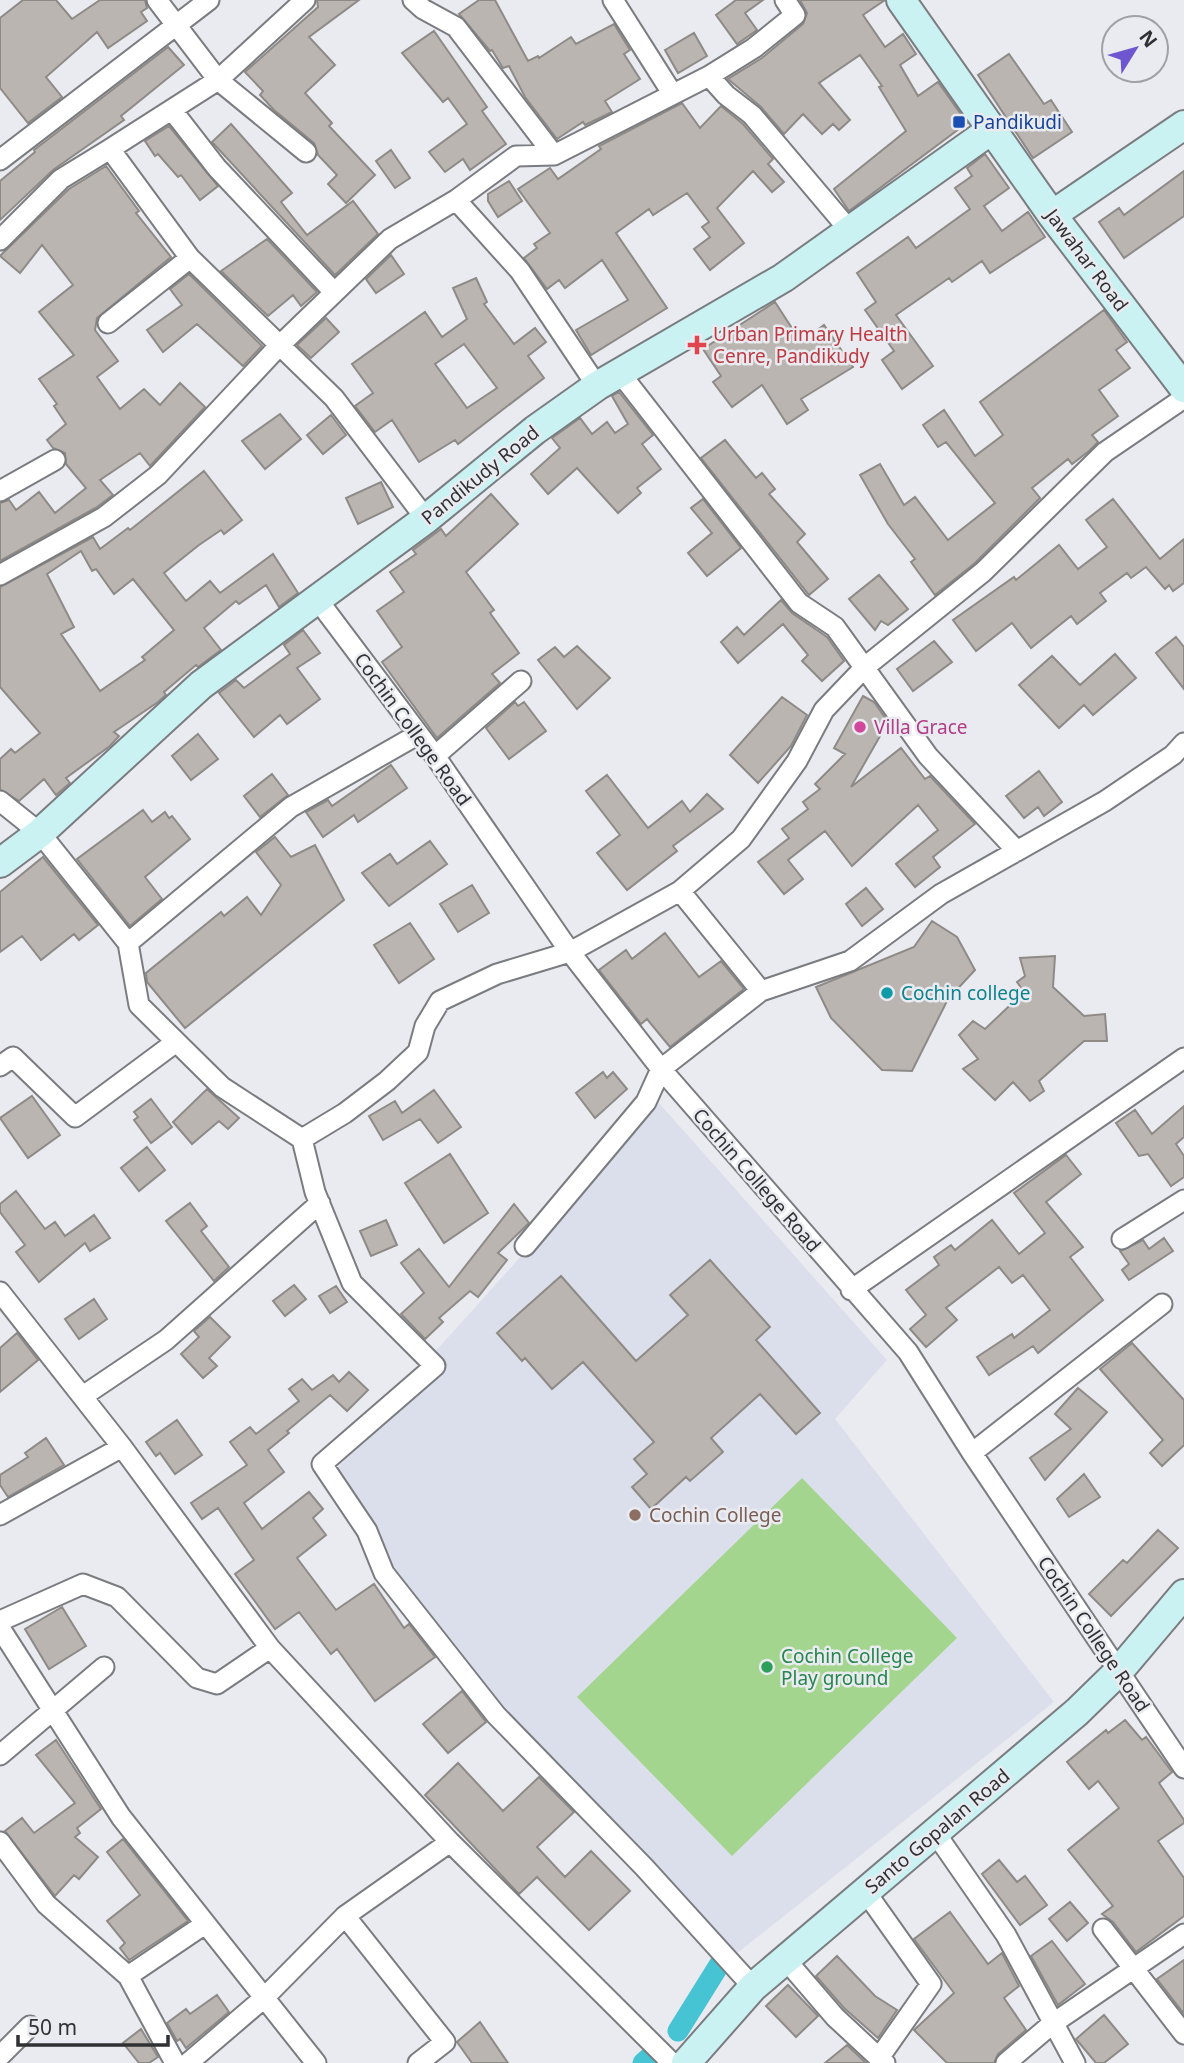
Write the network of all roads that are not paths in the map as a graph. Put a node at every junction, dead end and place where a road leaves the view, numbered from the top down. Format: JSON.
{"nodes":[{"id":1,"x":157,"y":0,"type":"edge"},
{"id":2,"x":209,"y":0,"type":"edge"},
{"id":3,"x":305,"y":0,"type":"edge"},
{"id":4,"x":413,"y":0,"type":"edge"},
{"id":5,"x":613,"y":0,"type":"edge"},
{"id":6,"x":785,"y":0,"type":"edge"},
{"id":7,"x":901,"y":0,"type":"edge"},
{"id":8,"x":175,"y":25,"type":"junction"},
{"id":9,"x":709,"y":76,"type":"junction"},
{"id":10,"x":218,"y":80,"type":"junction"},
{"id":11,"x":672,"y":93,"type":"junction"},
{"id":12,"x":172,"y":110,"type":"junction"},
{"id":13,"x":1184,"y":125,"type":"edge"},
{"id":14,"x":991,"y":130,"type":"junction"},
{"id":15,"x":110,"y":149,"type":"junction"},
{"id":16,"x":306,"y":152,"type":"dead end"},
{"id":17,"x":554,"y":155,"type":"junction"},
{"id":18,"x":0,"y":160,"type":"edge"},
{"id":19,"x":456,"y":200,"type":"junction"},
{"id":20,"x":1052,"y":215,"type":"junction"},
{"id":21,"x":851,"y":232,"type":"junction"},
{"id":22,"x":0,"y":240,"type":"edge"},
{"id":23,"x":190,"y":258,"type":"junction"},
{"id":24,"x":334,"y":292,"type":"junction"},
{"id":25,"x":108,"y":323,"type":"dead end"},
{"id":26,"x":278,"y":347,"type":"junction"},
{"id":27,"x":608,"y":380,"type":"junction"},
{"id":28,"x":1184,"y":388,"type":"edge"},
{"id":29,"x":1184,"y":398,"type":"edge"},
{"id":30,"x":55,"y":460,"type":"dead end"},
{"id":31,"x":0,"y":491,"type":"edge"},
{"id":32,"x":426,"y":519,"type":"junction"},
{"id":33,"x":0,"y":575,"type":"edge"},
{"id":34,"x":317,"y":599,"type":"junction"},
{"id":35,"x":865,"y":667,"type":"junction"},
{"id":36,"x":522,"y":681,"type":"dead end"},
{"id":37,"x":417,"y":735,"type":"junction"},
{"id":38,"x":1184,"y":743,"type":"edge"},
{"id":39,"x":436,"y":756,"type":"junction"},
{"id":40,"x":0,"y":801,"type":"edge"},
{"id":41,"x":40,"y":833,"type":"junction"},
{"id":42,"x":1017,"y":851,"type":"junction"},
{"id":43,"x":0,"y":863,"type":"edge"},
{"id":44,"x":680,"y":891,"type":"junction"},
{"id":45,"x":128,"y":943,"type":"junction"},
{"id":46,"x":570,"y":952,"type":"junction"},
{"id":47,"x":761,"y":991,"type":"junction"},
{"id":48,"x":176,"y":1042,"type":"junction"},
{"id":49,"x":1184,"y":1058,"type":"edge"},
{"id":50,"x":0,"y":1066,"type":"edge"},
{"id":51,"x":661,"y":1069,"type":"junction"},
{"id":52,"x":302,"y":1139,"type":"junction"},
{"id":53,"x":1184,"y":1200,"type":"edge"},
{"id":54,"x":320,"y":1203,"type":"junction"},
{"id":55,"x":1122,"y":1239,"type":"dead end"},
{"id":56,"x":525,"y":1246,"type":"dead end"},
{"id":57,"x":851,"y":1290,"type":"junction"},
{"id":58,"x":0,"y":1293,"type":"edge"},
{"id":59,"x":1161,"y":1304,"type":"dead end"},
{"id":60,"x":83,"y":1396,"type":"junction"},
{"id":61,"x":122,"y":1447,"type":"junction"},
{"id":62,"x":972,"y":1453,"type":"junction"},
{"id":63,"x":0,"y":1515,"type":"edge"},
{"id":64,"x":1184,"y":1594,"type":"edge"},
{"id":65,"x":0,"y":1621,"type":"edge"},
{"id":66,"x":0,"y":1628,"type":"edge"},
{"id":67,"x":270,"y":1648,"type":"junction"},
{"id":68,"x":104,"y":1667,"type":"dead end"},
{"id":69,"x":1119,"y":1671,"type":"junction"},
{"id":70,"x":53,"y":1712,"type":"junction"},
{"id":71,"x":0,"y":1755,"type":"edge"},
{"id":72,"x":1184,"y":1769,"type":"edge"},
{"id":73,"x":936,"y":1834,"type":"junction"},
{"id":74,"x":0,"y":1842,"type":"edge"},
{"id":75,"x":450,"y":1842,"type":"junction"},
{"id":76,"x":866,"y":1892,"type":"junction"},
{"id":77,"x":345,"y":1916,"type":"junction"},
{"id":78,"x":205,"y":1924,"type":"junction"},
{"id":79,"x":1103,"y":1929,"type":"dead end"},
{"id":80,"x":1184,"y":1934,"type":"edge"},
{"id":81,"x":786,"y":1959,"type":"junction"},
{"id":82,"x":1133,"y":1968,"type":"junction"},
{"id":83,"x":128,"y":1976,"type":"junction"},
{"id":84,"x":752,"y":1987,"type":"junction"},
{"id":85,"x":264,"y":1998,"type":"junction"},
{"id":86,"x":1052,"y":2024,"type":"junction"},
{"id":87,"x":30,"y":2026,"type":"dead end"},
{"id":88,"x":1184,"y":2034,"type":"edge"},
{"id":89,"x":0,"y":2056,"type":"edge"},
{"id":90,"x":882,"y":2060,"type":"edge"},
{"id":91,"x":175,"y":2063,"type":"edge"},
{"id":92,"x":188,"y":2063,"type":"edge"},
{"id":93,"x":316,"y":2063,"type":"edge"},
{"id":94,"x":418,"y":2063,"type":"edge"},
{"id":95,"x":673,"y":2063,"type":"edge"},
{"id":96,"x":685,"y":2063,"type":"edge"},
{"id":97,"x":1006,"y":2063,"type":"edge"},
{"id":98,"x":1075,"y":2063,"type":"edge"}],
"edges":[{"from":1,"to":8,"type":"street"},
{"from":2,"to":8,"type":"street"},
{"from":3,"to":10,"type":"street"},
{"from":4,"to":17,"type":"street"},
{"from":5,"to":11,"type":"street"},
{"from":6,"to":9,"type":"street"},
{"from":7,"to":14,"type":"street","name":"Jawahar Road"},
{"from":8,"to":10,"type":"street"},
{"from":8,"to":18,"type":"street"},
{"from":9,"to":11,"type":"street"},
{"from":9,"to":21,"type":"street"},
{"from":10,"to":12,"type":"street"},
{"from":10,"to":16,"type":"street"},
{"from":11,"to":17,"type":"street"},
{"from":12,"to":15,"type":"street"},
{"from":12,"to":24,"type":"street"},
{"from":13,"to":20,"type":"street"},
{"from":14,"to":20,"type":"street","name":"Jawahar Road"},
{"from":14,"to":21,"type":"street","name":"Pandikudy Road"},
{"from":15,"to":22,"type":"street"},
{"from":15,"to":23,"type":"street"},
{"from":17,"to":19,"type":"street"},
{"from":19,"to":24,"type":"street"},
{"from":19,"to":27,"type":"street"},
{"from":20,"to":28,"type":"street","name":"Jawahar Road"},
{"from":21,"to":27,"type":"street","name":"Pandikudy Road"},
{"from":23,"to":25,"type":"street"},
{"from":23,"to":26,"type":"street"},
{"from":24,"to":26,"type":"street"},
{"from":26,"to":32,"type":"street"},
{"from":26,"to":33,"type":"street"},
{"from":27,"to":32,"type":"street","name":"Pandikudy Road"},
{"from":27,"to":35,"type":"street"},
{"from":29,"to":35,"type":"street"},
{"from":30,"to":31,"type":"street"},
{"from":32,"to":34,"type":"street","name":"Pandikudy Road"},
{"from":34,"to":37,"type":"street","name":"Cochin College Road"},
{"from":34,"to":41,"type":"street","name":"Pandikudy Road"},
{"from":35,"to":42,"type":"street"},
{"from":35,"to":44,"type":"street"},
{"from":36,"to":39,"type":"street"},
{"from":37,"to":39,"type":"street","name":"Cochin College Road"},
{"from":37,"to":45,"type":"street"},
{"from":38,"to":42,"type":"street"},
{"from":39,"to":46,"type":"street","name":"Cochin College Road"},
{"from":40,"to":41,"type":"street"},
{"from":41,"to":43,"type":"street","name":"Pandikudy Road"},
{"from":41,"to":45,"type":"street"},
{"from":42,"to":47,"type":"street"},
{"from":44,"to":46,"type":"street"},
{"from":44,"to":47,"type":"street"},
{"from":45,"to":48,"type":"street"},
{"from":46,"to":51,"type":"street","name":"Cochin College Road"},
{"from":46,"to":52,"type":"street"},
{"from":47,"to":51,"type":"street"},
{"from":48,"to":50,"type":"street"},
{"from":48,"to":52,"type":"street"},
{"from":49,"to":57,"type":"street"},
{"from":51,"to":56,"type":"street"},
{"from":51,"to":57,"type":"street","name":"Cochin College Road"},
{"from":52,"to":54,"type":"street"},
{"from":53,"to":55,"type":"street"},
{"from":54,"to":60,"type":"street"},
{"from":54,"to":84,"type":"street"},
{"from":57,"to":62,"type":"street","name":"Cochin College Road"},
{"from":58,"to":60,"type":"street"},
{"from":59,"to":62,"type":"street"},
{"from":60,"to":61,"type":"street"},
{"from":61,"to":63,"type":"street"},
{"from":61,"to":67,"type":"street"},
{"from":62,"to":69,"type":"street","name":"Cochin College Road"},
{"from":64,"to":69,"type":"street","name":"Santo Gopalan Road"},
{"from":65,"to":67,"type":"street"},
{"from":66,"to":70,"type":"street"},
{"from":67,"to":75,"type":"street"},
{"from":68,"to":70,"type":"street"},
{"from":69,"to":72,"type":"street","name":"Cochin College Road"},
{"from":69,"to":73,"type":"street","name":"Santo Gopalan Road"},
{"from":70,"to":71,"type":"street"},
{"from":70,"to":78,"type":"street"},
{"from":73,"to":76,"type":"street","name":"Santo Gopalan Road"},
{"from":73,"to":86,"type":"street"},
{"from":74,"to":83,"type":"street"},
{"from":75,"to":77,"type":"street"},
{"from":75,"to":95,"type":"street"},
{"from":76,"to":81,"type":"street","name":"Santo Gopalan Road"},
{"from":76,"to":90,"type":"street"},
{"from":77,"to":85,"type":"street"},
{"from":77,"to":94,"type":"street"},
{"from":78,"to":83,"type":"street"},
{"from":78,"to":85,"type":"street"},
{"from":79,"to":82,"type":"street"},
{"from":80,"to":82,"type":"street"},
{"from":81,"to":84,"type":"street","name":"Santo Gopalan Road"},
{"from":81,"to":90,"type":"street"},
{"from":82,"to":86,"type":"street"},
{"from":82,"to":88,"type":"street"},
{"from":83,"to":91,"type":"street"},
{"from":84,"to":96,"type":"street","name":"Santo Gopalan Road"},
{"from":85,"to":92,"type":"street"},
{"from":85,"to":93,"type":"street"},
{"from":86,"to":97,"type":"street"},
{"from":86,"to":98,"type":"street"},
{"from":87,"to":89,"type":"street"}]}
